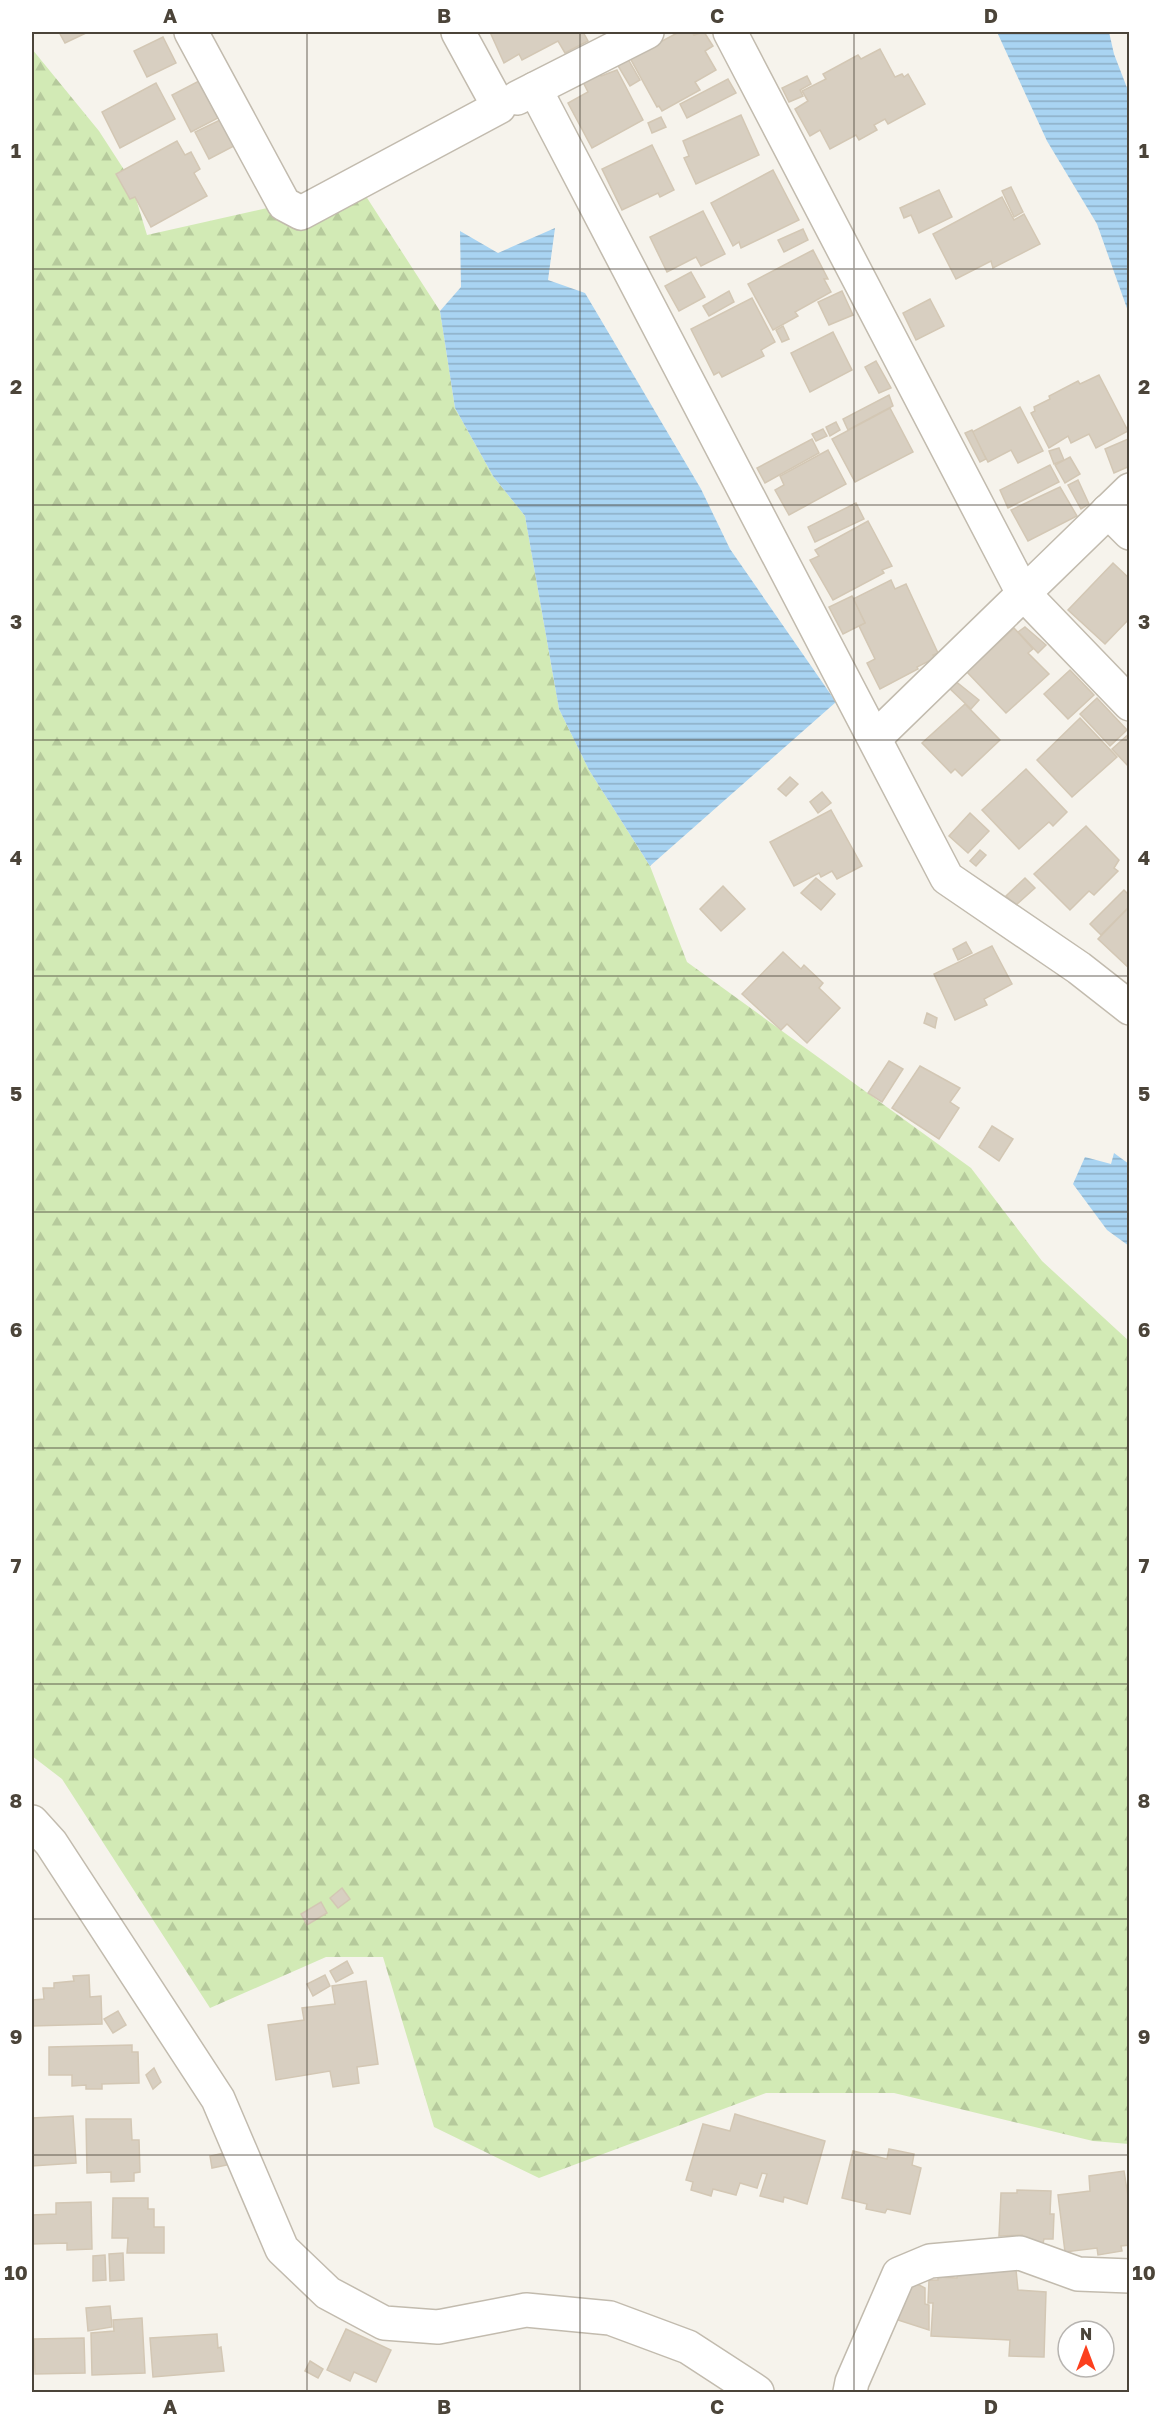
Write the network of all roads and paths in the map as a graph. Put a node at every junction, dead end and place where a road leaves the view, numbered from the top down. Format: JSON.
{"nodes":[{"id":1,"x":191,"y":32,"type":"edge"},
{"id":2,"x":458,"y":32,"type":"edge"},
{"id":3,"x":646,"y":32,"type":"edge"},
{"id":4,"x":730,"y":32,"type":"edge"},
{"id":5,"x":535,"y":89,"type":"junction"},
{"id":6,"x":499,"y":108,"type":"junction"},
{"id":7,"x":1122,"y":511,"type":"edge"},
{"id":8,"x":1023,"y":593,"type":"junction"},
{"id":9,"x":1130,"y":704,"type":"edge"},
{"id":10,"x":876,"y":737,"type":"junction"},
{"id":11,"x":1130,"y":1008,"type":"edge"},
{"id":12,"x":32,"y":1822,"type":"edge"},
{"id":13,"x":1130,"y":2276,"type":"edge"},
{"id":14,"x":757,"y":2392,"type":"edge"},
{"id":15,"x":850,"y":2392,"type":"edge"}],
"edges":[{"from":1,"to":6,"type":"street"},
{"from":2,"to":6,"type":"street"},
{"from":3,"to":5,"type":"street"},
{"from":4,"to":8,"type":"street"},
{"from":5,"to":6,"type":"street"},
{"from":5,"to":10,"type":"street"},
{"from":7,"to":8,"type":"street"},
{"from":8,"to":9,"type":"street"},
{"from":8,"to":10,"type":"street"},
{"from":10,"to":11,"type":"street"},
{"from":12,"to":14,"type":"street"},
{"from":13,"to":15,"type":"street"}]}
